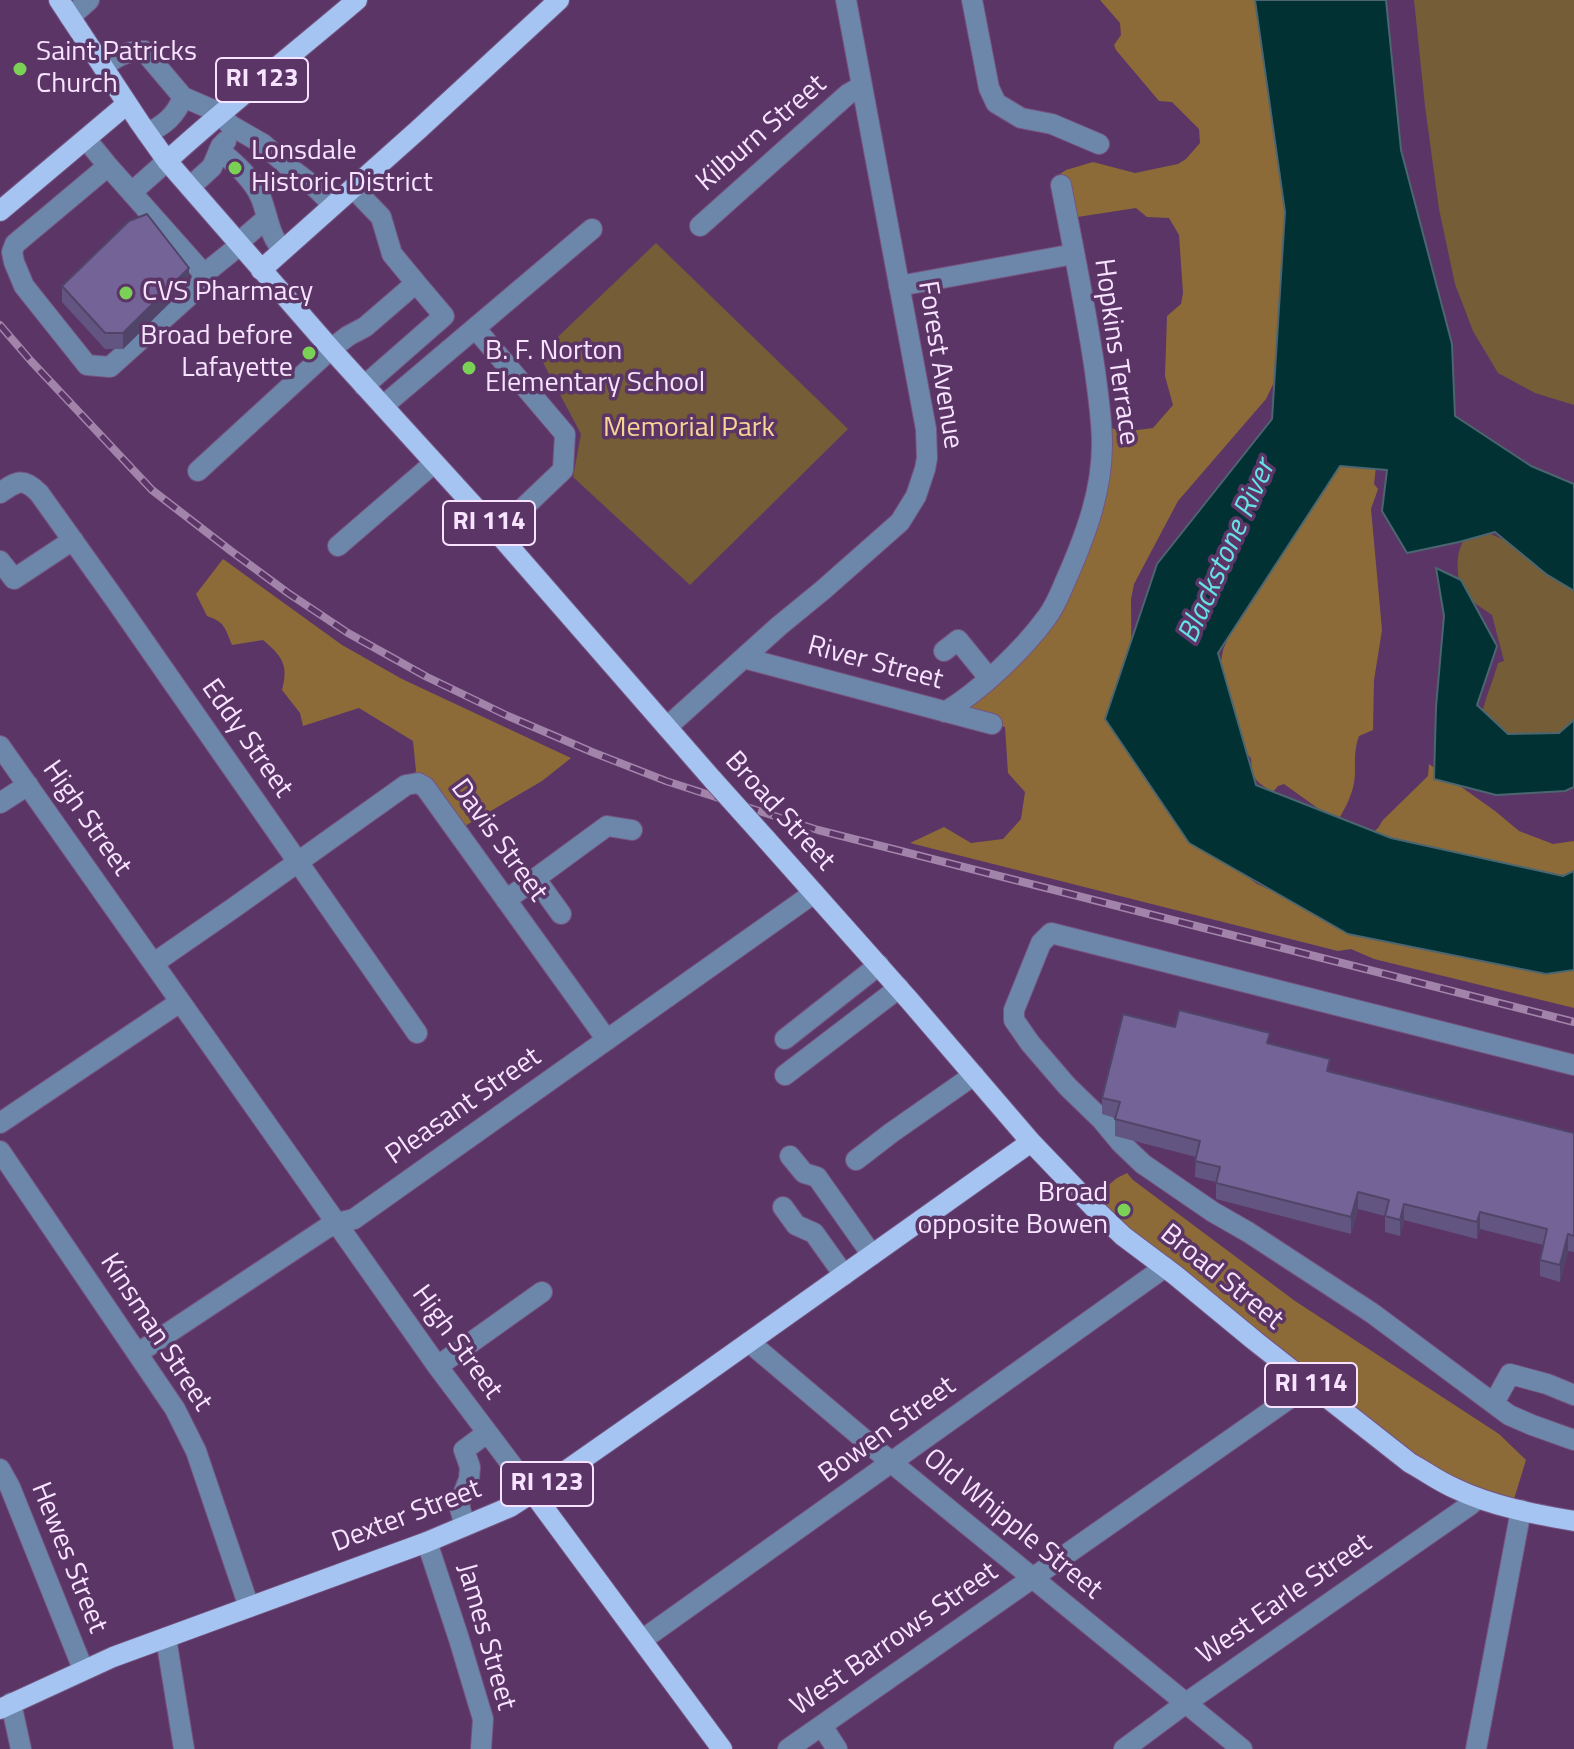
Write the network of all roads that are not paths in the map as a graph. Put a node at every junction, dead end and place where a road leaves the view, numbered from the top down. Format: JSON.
{"nodes":[{"id":1,"x":89,"y":0,"type":"edge"},
{"id":2,"x":357,"y":0,"type":"edge"},
{"id":3,"x":559,"y":0,"type":"edge"},
{"id":4,"x":846,"y":0,"type":"edge"},
{"id":5,"x":972,"y":0,"type":"edge"},
{"id":6,"x":64,"y":8,"type":"edge"},
{"id":7,"x":103,"y":67,"type":"junction"},
{"id":8,"x":862,"y":86,"type":"junction"},
{"id":9,"x":183,"y":97,"type":"junction"},
{"id":10,"x":127,"y":104,"type":"junction"},
{"id":11,"x":220,"y":113,"type":"junction"},
{"id":12,"x":238,"y":130,"type":"junction"},
{"id":13,"x":147,"y":133,"type":"junction"},
{"id":14,"x":86,"y":139,"type":"junction"},
{"id":15,"x":1099,"y":144,"type":"dead end"},
{"id":16,"x":219,"y":150,"type":"junction"},
{"id":17,"x":167,"y":161,"type":"junction"},
{"id":18,"x":108,"y":166,"type":"junction"},
{"id":19,"x":1061,"y":185,"type":"dead end"},
{"id":20,"x":190,"y":187,"type":"junction"},
{"id":21,"x":353,"y":188,"type":"junction"},
{"id":22,"x":132,"y":192,"type":"junction"},
{"id":23,"x":333,"y":205,"type":"junction"},
{"id":24,"x":0,"y":211,"type":"edge"},
{"id":25,"x":267,"y":218,"type":"junction"},
{"id":26,"x":700,"y":226,"type":"dead end"},
{"id":27,"x":592,"y":229,"type":"dead end"},
{"id":28,"x":239,"y":244,"type":"junction"},
{"id":29,"x":283,"y":250,"type":"junction"},
{"id":30,"x":1074,"y":254,"type":"junction"},
{"id":31,"x":261,"y":270,"type":"junction"},
{"id":32,"x":204,"y":274,"type":"junction"},
{"id":33,"x":416,"y":283,"type":"junction"},
{"id":34,"x":899,"y":286,"type":"junction"},
{"id":35,"x":475,"y":328,"type":"junction"},
{"id":36,"x":331,"y":349,"type":"junction"},
{"id":37,"x":364,"y":386,"type":"junction"},
{"id":38,"x":383,"y":406,"type":"junction"},
{"id":39,"x":434,"y":463,"type":"junction"},
{"id":40,"x":198,"y":471,"type":"dead end"},
{"id":41,"x":0,"y":493,"type":"edge"},
{"id":42,"x":497,"y":533,"type":"junction"},
{"id":43,"x":73,"y":540,"type":"junction"},
{"id":44,"x":338,"y":546,"type":"dead end"},
{"id":45,"x":0,"y":561,"type":"edge"},
{"id":46,"x":944,"y":651,"type":"dead end"},
{"id":47,"x":744,"y":658,"type":"junction"},
{"id":48,"x":989,"y":678,"type":"junction"},
{"id":49,"x":945,"y":712,"type":"junction"},
{"id":50,"x":992,"y":724,"type":"dead end"},
{"id":51,"x":667,"y":727,"type":"junction"},
{"id":52,"x":0,"y":746,"type":"edge"},
{"id":53,"x":28,"y":785,"type":"junction"},
{"id":54,"x":0,"y":803,"type":"edge"},
{"id":55,"x":632,"y":830,"type":"dead end"},
{"id":56,"x":298,"y":863,"type":"junction"},
{"id":57,"x":535,"y":878,"type":"junction"},
{"id":58,"x":814,"y":893,"type":"junction"},
{"id":59,"x":506,"y":900,"type":"junction"},
{"id":60,"x":561,"y":914,"type":"dead end"},
{"id":61,"x":154,"y":963,"type":"junction"},
{"id":62,"x":879,"y":965,"type":"junction"},
{"id":63,"x":899,"y":988,"type":"junction"},
{"id":64,"x":180,"y":1002,"type":"junction"},
{"id":65,"x":417,"y":1033,"type":"dead end"},
{"id":66,"x":785,"y":1039,"type":"dead end"},
{"id":67,"x":607,"y":1040,"type":"junction"},
{"id":68,"x":1574,"y":1065,"type":"edge"},
{"id":69,"x":785,"y":1075,"type":"dead end"},
{"id":70,"x":974,"y":1075,"type":"junction"},
{"id":71,"x":0,"y":1123,"type":"edge"},
{"id":72,"x":1031,"y":1142,"type":"junction"},
{"id":73,"x":0,"y":1151,"type":"edge"},
{"id":74,"x":790,"y":1156,"type":"dead end"},
{"id":75,"x":856,"y":1160,"type":"dead end"},
{"id":76,"x":783,"y":1207,"type":"dead end"},
{"id":77,"x":337,"y":1223,"type":"junction"},
{"id":78,"x":872,"y":1255,"type":"junction"},
{"id":79,"x":1165,"y":1267,"type":"junction"},
{"id":80,"x":844,"y":1275,"type":"junction"},
{"id":81,"x":542,"y":1292,"type":"dead end"},
{"id":82,"x":749,"y":1342,"type":"junction"},
{"id":83,"x":138,"y":1353,"type":"junction"},
{"id":84,"x":438,"y":1366,"type":"junction"},
{"id":85,"x":1310,"y":1384,"type":"junction"},
{"id":86,"x":1574,"y":1395,"type":"edge"},
{"id":87,"x":1494,"y":1403,"type":"junction"},
{"id":88,"x":487,"y":1433,"type":"junction"},
{"id":89,"x":1574,"y":1440,"type":"edge"},
{"id":90,"x":892,"y":1463,"type":"junction"},
{"id":91,"x":0,"y":1469,"type":"edge"},
{"id":92,"x":533,"y":1493,"type":"junction"},
{"id":93,"x":1478,"y":1498,"type":"junction"},
{"id":94,"x":1521,"y":1510,"type":"junction"},
{"id":95,"x":1574,"y":1521,"type":"edge"},
{"id":96,"x":465,"y":1526,"type":"junction"},
{"id":97,"x":427,"y":1542,"type":"junction"},
{"id":98,"x":1033,"y":1578,"type":"junction"},
{"id":99,"x":249,"y":1607,"type":"junction"},
{"id":100,"x":166,"y":1638,"type":"junction"},
{"id":101,"x":642,"y":1640,"type":"junction"},
{"id":102,"x":83,"y":1669,"type":"junction"},
{"id":103,"x":1186,"y":1703,"type":"junction"},
{"id":104,"x":5,"y":1706,"type":"edge"},
{"id":105,"x":822,"y":1726,"type":"junction"},
{"id":106,"x":21,"y":1749,"type":"edge"},
{"id":107,"x":184,"y":1749,"type":"edge"},
{"id":108,"x":481,"y":1749,"type":"edge"},
{"id":109,"x":722,"y":1749,"type":"edge"},
{"id":110,"x":788,"y":1749,"type":"edge"},
{"id":111,"x":837,"y":1749,"type":"edge"},
{"id":112,"x":1124,"y":1749,"type":"edge"},
{"id":113,"x":1242,"y":1749,"type":"edge"},
{"id":114,"x":1476,"y":1749,"type":"edge"}],
"edges":[{"from":1,"to":6,"type":"street"},
{"from":2,"to":11,"type":"main road","number":"RI 123"},
{"from":3,"to":21,"type":"main road"},
{"from":4,"to":8,"type":"street","name":"Forest Avenue"},
{"from":5,"to":15,"type":"street"},
{"from":6,"to":7,"type":"main road","name":"Broad Street","number":"RI 114"},
{"from":7,"to":9,"type":"street"},
{"from":7,"to":10,"type":"main road","name":"Broad Street","number":"RI 114"},
{"from":8,"to":26,"type":"street","name":"Kilburn Street"},
{"from":8,"to":34,"type":"street","name":"Forest Avenue"},
{"from":9,"to":11,"type":"street"},
{"from":9,"to":13,"type":"street"},
{"from":10,"to":13,"type":"main road","name":"Broad Street","number":"RI 114"},
{"from":10,"to":14,"type":"main road"},
{"from":11,"to":12,"type":"street"},
{"from":11,"to":17,"type":"main road","number":"RI 123"},
{"from":12,"to":16,"type":"street"},
{"from":12,"to":23,"type":"street"},
{"from":13,"to":17,"type":"main road","name":"Broad Street","number":"RI 114"},
{"from":14,"to":18,"type":"street"},
{"from":14,"to":24,"type":"main road"},
{"from":16,"to":20,"type":"street"},
{"from":16,"to":25,"type":"street"},
{"from":17,"to":20,"type":"main road","name":"Broad Street","number":"RI 114"},
{"from":17,"to":22,"type":"street"},
{"from":18,"to":22,"type":"street"},
{"from":18,"to":32,"type":"street"},
{"from":19,"to":30,"type":"street","name":"Hopkins Terrace"},
{"from":20,"to":28,"type":"main road","name":"Broad Street","number":"RI 114"},
{"from":21,"to":23,"type":"main road"},
{"from":21,"to":33,"type":"street"},
{"from":22,"to":32,"type":"street"},
{"from":23,"to":29,"type":"main road"},
{"from":25,"to":28,"type":"street"},
{"from":25,"to":29,"type":"street"},
{"from":27,"to":35,"type":"street"},
{"from":28,"to":31,"type":"main road","name":"Broad Street","number":"RI 114"},
{"from":28,"to":32,"type":"street"},
{"from":29,"to":31,"type":"main road"},
{"from":30,"to":34,"type":"street"},
{"from":30,"to":48,"type":"street","name":"Hopkins Terrace"},
{"from":31,"to":36,"type":"main road","name":"Broad Street","number":"RI 114"},
{"from":33,"to":36,"type":"street"},
{"from":33,"to":37,"type":"street"},
{"from":34,"to":47,"type":"street","name":"Forest Avenue"},
{"from":35,"to":38,"type":"street"},
{"from":35,"to":42,"type":"street"},
{"from":36,"to":37,"type":"main road","name":"Broad Street","number":"RI 114"},
{"from":36,"to":40,"type":"street"},
{"from":37,"to":38,"type":"main road","name":"Broad Street","number":"RI 114"},
{"from":38,"to":39,"type":"main road","name":"Broad Street","number":"RI 114"},
{"from":39,"to":42,"type":"main road","name":"Broad Street","number":"RI 114"},
{"from":39,"to":44,"type":"street"},
{"from":41,"to":43,"type":"street","name":"Eddy Street"},
{"from":42,"to":51,"type":"main road","name":"Broad Street","number":"RI 114"},
{"from":43,"to":45,"type":"street"},
{"from":43,"to":56,"type":"street","name":"Eddy Street"},
{"from":46,"to":48,"type":"street"},
{"from":47,"to":49,"type":"street","name":"River Street"},
{"from":47,"to":51,"type":"street","name":"Forest Avenue"},
{"from":48,"to":49,"type":"street","name":"Hopkins Terrace"},
{"from":49,"to":50,"type":"street","name":"River Street"},
{"from":51,"to":58,"type":"main road","name":"Broad Street","number":"RI 114","bridge":true},
{"from":52,"to":53,"type":"street","name":"High Street"},
{"from":53,"to":54,"type":"street"},
{"from":53,"to":61,"type":"street","name":"High Street"},
{"from":55,"to":57,"type":"street"},
{"from":56,"to":59,"type":"street","name":"Davis Street"},
{"from":56,"to":61,"type":"street","name":"Davis Street"},
{"from":56,"to":65,"type":"street","name":"Eddy Street"},
{"from":57,"to":59,"type":"street"},
{"from":57,"to":60,"type":"street"},
{"from":58,"to":62,"type":"main road","name":"Broad Street","number":"RI 114"},
{"from":58,"to":67,"type":"street","name":"Pleasant Street"},
{"from":59,"to":67,"type":"street","name":"Davis Street"},
{"from":61,"to":64,"type":"street","name":"High Street"},
{"from":62,"to":63,"type":"main road","name":"Broad Street","number":"RI 114"},
{"from":62,"to":66,"type":"street"},
{"from":63,"to":69,"type":"street"},
{"from":63,"to":70,"type":"main road","name":"Broad Street","number":"RI 114"},
{"from":64,"to":71,"type":"street"},
{"from":64,"to":77,"type":"street","name":"High Street"},
{"from":67,"to":77,"type":"street","name":"Pleasant Street"},
{"from":68,"to":87,"type":"street"},
{"from":70,"to":72,"type":"main road","name":"Broad Street","number":"RI 114"},
{"from":70,"to":75,"type":"street"},
{"from":72,"to":78,"type":"main road","name":"Dexter Street","number":"RI 123"},
{"from":72,"to":79,"type":"main road","name":"Broad Street","number":"RI 114"},
{"from":73,"to":83,"type":"street","name":"Kinsman Street"},
{"from":74,"to":78,"type":"street"},
{"from":76,"to":80,"type":"street"},
{"from":77,"to":83,"type":"street","name":"Pleasant Street"},
{"from":77,"to":84,"type":"street","name":"High Street"},
{"from":78,"to":80,"type":"main road","name":"Dexter Street","number":"RI 123"},
{"from":79,"to":85,"type":"main road","name":"Broad Street","number":"RI 114"},
{"from":79,"to":90,"type":"street","name":"Bowen Street"},
{"from":80,"to":82,"type":"main road","name":"Dexter Street","number":"RI 123"},
{"from":81,"to":84,"type":"street"},
{"from":82,"to":90,"type":"street","name":"Old Whipple Street"},
{"from":82,"to":92,"type":"main road","name":"Dexter Street","number":"RI 123"},
{"from":83,"to":99,"type":"street","name":"Kinsman Street"},
{"from":84,"to":88,"type":"street","name":"High Street"},
{"from":85,"to":93,"type":"main road","name":"Broad Street","number":"RI 114"},
{"from":85,"to":98,"type":"street","name":"West Barrows Street"},
{"from":86,"to":87,"type":"street"},
{"from":87,"to":89,"type":"street"},
{"from":88,"to":92,"type":"street","name":"High Street"},
{"from":88,"to":96,"type":"street"},
{"from":90,"to":98,"type":"street","name":"Old Whipple Street"},
{"from":90,"to":101,"type":"street","name":"Bowen Street"},
{"from":91,"to":102,"type":"street","name":"Hewes Street"},
{"from":92,"to":96,"type":"main road","name":"Dexter Street","number":"RI 123"},
{"from":92,"to":101,"type":"main road","name":"High Street"},
{"from":93,"to":94,"type":"main road","name":"Broad Street","number":"RI 114"},
{"from":93,"to":103,"type":"street","name":"West Earle Street"},
{"from":94,"to":95,"type":"main road","name":"Broad Street","number":"RI 114"},
{"from":94,"to":114,"type":"street"},
{"from":96,"to":97,"type":"main road","name":"Dexter Street","number":"RI 123"},
{"from":97,"to":99,"type":"main road","name":"Dexter Street","number":"RI 123"},
{"from":97,"to":108,"type":"street","name":"James Street"},
{"from":98,"to":103,"type":"street","name":"Old Whipple Street"},
{"from":98,"to":105,"type":"street","name":"West Barrows Street"},
{"from":99,"to":100,"type":"main road","name":"Dexter Street","number":"RI 123"},
{"from":100,"to":102,"type":"main road","name":"Dexter Street","number":"RI 123"},
{"from":100,"to":107,"type":"street"},
{"from":101,"to":109,"type":"main road","name":"High Street"},
{"from":102,"to":104,"type":"main road","name":"Dexter Street","number":"RI 123"},
{"from":103,"to":112,"type":"street","name":"West Earle Street"},
{"from":103,"to":113,"type":"street","name":"Old Whipple Street"},
{"from":104,"to":106,"type":"street"},
{"from":105,"to":110,"type":"street","name":"West Barrows Street"},
{"from":105,"to":111,"type":"street"}]}
